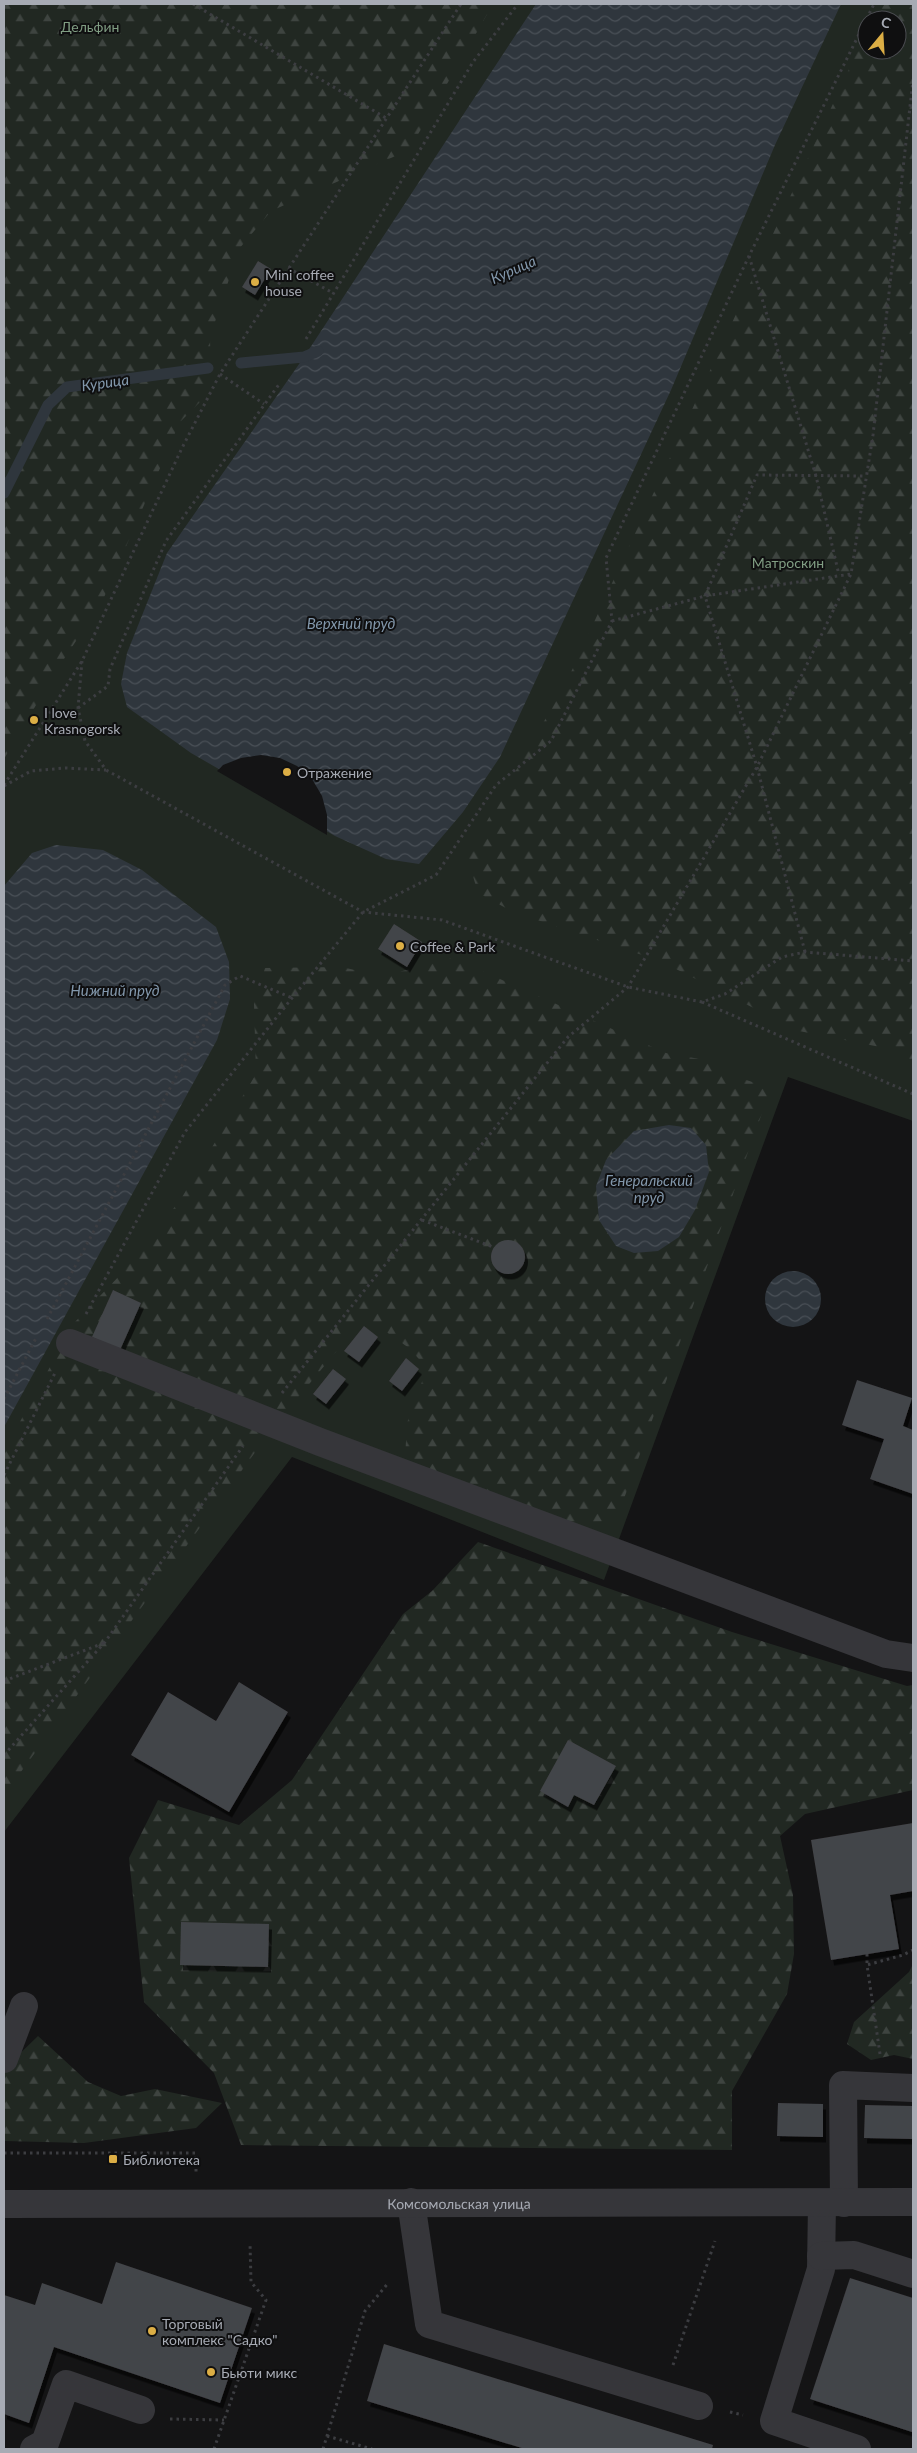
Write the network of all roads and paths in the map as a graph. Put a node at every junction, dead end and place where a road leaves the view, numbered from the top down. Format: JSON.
{"nodes":[{"id":1,"x":193,"y":4,"type":"edge"},
{"id":2,"x":461,"y":4,"type":"edge"},
{"id":3,"x":518,"y":4,"type":"edge"},
{"id":4,"x":874,"y":4,"type":"edge"},
{"id":5,"x":913,"y":80,"type":"edge"},
{"id":6,"x":386,"y":118,"type":"junction"},
{"id":7,"x":749,"y":256,"type":"junction"},
{"id":8,"x":288,"y":268,"type":"junction"},
{"id":9,"x":333,"y":293,"type":"junction"},
{"id":10,"x":306,"y":339,"type":"dead end"},
{"id":11,"x":220,"y":374,"type":"junction"},
{"id":12,"x":280,"y":383,"type":"dead end"},
{"id":13,"x":264,"y":404,"type":"junction"},
{"id":14,"x":816,"y":476,"type":"junction"},
{"id":15,"x":866,"y":476,"type":"junction"},
{"id":16,"x":851,"y":574,"type":"junction"},
{"id":17,"x":839,"y":575,"type":"junction"},
{"id":18,"x":705,"y":596,"type":"junction"},
{"id":19,"x":612,"y":621,"type":"junction"},
{"id":20,"x":82,"y":661,"type":"junction"},
{"id":21,"x":78,"y":708,"type":"junction"},
{"id":22,"x":757,"y":767,"type":"junction"},
{"id":23,"x":106,"y":770,"type":"junction"},
{"id":24,"x":4,"y":785,"type":"edge"},
{"id":25,"x":362,"y":912,"type":"junction"},
{"id":26,"x":805,"y":952,"type":"junction"},
{"id":27,"x":913,"y":961,"type":"edge"},
{"id":28,"x":628,"y":987,"type":"junction"},
{"id":29,"x":292,"y":998,"type":"junction"},
{"id":30,"x":702,"y":1002,"type":"junction"},
{"id":31,"x":913,"y":1094,"type":"edge"},
{"id":32,"x":422,"y":1220,"type":"junction"},
{"id":33,"x":493,"y":1247,"type":"dead end"},
{"id":34,"x":46,"y":1320,"type":"dead end"},
{"id":35,"x":37,"y":1338,"type":"dead end"},
{"id":36,"x":70,"y":1344,"type":"junction"},
{"id":37,"x":4,"y":1399,"type":"edge"},
{"id":38,"x":262,"y":1419,"type":"junction"},
{"id":39,"x":4,"y":1475,"type":"edge"},
{"id":40,"x":106,"y":1642,"type":"junction"},
{"id":41,"x":913,"y":1658,"type":"edge"},
{"id":42,"x":4,"y":1681,"type":"edge"},
{"id":43,"x":4,"y":1756,"type":"edge"},
{"id":44,"x":913,"y":1950,"type":"edge"},
{"id":45,"x":866,"y":1954,"type":"dead end"},
{"id":46,"x":867,"y":1965,"type":"junction"},
{"id":47,"x":24,"y":2006,"type":"dead end"},
{"id":48,"x":4,"y":2059,"type":"edge"},
{"id":49,"x":885,"y":2086,"type":"junction"},
{"id":50,"x":913,"y":2088,"type":"edge"},
{"id":51,"x":4,"y":2152,"type":"edge"},
{"id":52,"x":196,"y":2172,"type":"dead end"},
{"id":53,"x":412,"y":2202,"type":"junction"},
{"id":54,"x":913,"y":2202,"type":"edge"},
{"id":55,"x":833,"y":2203,"type":"junction"},
{"id":56,"x":4,"y":2204,"type":"edge"},
{"id":57,"x":715,"y":2241,"type":"dead end"},
{"id":58,"x":250,"y":2244,"type":"dead end"},
{"id":59,"x":417,"y":2250,"type":"junction"},
{"id":60,"x":821,"y":2256,"type":"junction"},
{"id":61,"x":913,"y":2273,"type":"edge"},
{"id":62,"x":663,"y":2394,"type":"junction"},
{"id":63,"x":699,"y":2406,"type":"joint"},
{"id":64,"x":141,"y":2410,"type":"dead end"},
{"id":65,"x":224,"y":2420,"type":"junction"},
{"id":66,"x":176,"y":2421,"type":"dead end"},
{"id":67,"x":774,"y":2421,"type":"junction"},
{"id":68,"x":327,"y":2436,"type":"junction"},
{"id":69,"x":34,"y":2449,"type":"edge"},
{"id":70,"x":214,"y":2449,"type":"edge"},
{"id":71,"x":323,"y":2449,"type":"edge"},
{"id":72,"x":372,"y":2449,"type":"edge"},
{"id":73,"x":856,"y":2449,"type":"edge"}],
"edges":[{"from":1,"to":6,"type":"path"},
{"from":2,"to":6,"type":"path"},
{"from":3,"to":9,"type":"path"},
{"from":4,"to":7,"type":"path"},
{"from":5,"to":15,"type":"path"},
{"from":6,"to":8,"type":"path"},
{"from":7,"to":14,"type":"path"},
{"from":7,"to":19,"type":"path"},
{"from":8,"to":9,"type":"path"},
{"from":8,"to":11,"type":"path"},
{"from":9,"to":10,"type":"path"},
{"from":11,"to":13,"type":"path"},
{"from":11,"to":20,"type":"path"},
{"from":12,"to":13,"type":"path"},
{"from":13,"to":21,"type":"path"},
{"from":14,"to":15,"type":"path"},
{"from":14,"to":17,"type":"path"},
{"from":14,"to":18,"type":"path"},
{"from":15,"to":16,"type":"path"},
{"from":16,"to":17,"type":"path"},
{"from":16,"to":22,"type":"path"},
{"from":17,"to":18,"type":"path"},
{"from":18,"to":19,"type":"path"},
{"from":18,"to":22,"type":"path"},
{"from":19,"to":25,"type":"path"},
{"from":20,"to":21,"type":"path"},
{"from":20,"to":24,"type":"path"},
{"from":21,"to":23,"type":"path"},
{"from":22,"to":26,"type":"path"},
{"from":22,"to":28,"type":"path"},
{"from":23,"to":24,"type":"path"},
{"from":23,"to":25,"type":"path"},
{"from":25,"to":28,"type":"path"},
{"from":25,"to":29,"type":"path"},
{"from":26,"to":27,"type":"path"},
{"from":26,"to":30,"type":"path"},
{"from":28,"to":30,"type":"path"},
{"from":28,"to":32,"type":"path"},
{"from":29,"to":34,"type":"path"},
{"from":29,"to":36,"type":"path"},
{"from":30,"to":31,"type":"path"},
{"from":32,"to":33,"type":"path"},
{"from":32,"to":38,"type":"path"},
{"from":35,"to":37,"type":"path"},
{"from":36,"to":38,"type":"street"},
{"from":36,"to":39,"type":"path"},
{"from":38,"to":40,"type":"path"},
{"from":38,"to":41,"type":"street"},
{"from":40,"to":42,"type":"path"},
{"from":40,"to":43,"type":"path"},
{"from":44,"to":46,"type":"path"},
{"from":45,"to":46,"type":"path"},
{"from":46,"to":49,"type":"path"},
{"from":47,"to":48,"type":"street"},
{"from":49,"to":50,"type":"street"},
{"from":49,"to":55,"type":"street"},
{"from":51,"to":52,"type":"path"},
{"from":53,"to":55,"type":"street","name":"Комсомольская улица"},
{"from":53,"to":56,"type":"street","name":"Комсомольская улица"},
{"from":53,"to":59,"type":"street"},
{"from":54,"to":55,"type":"street","name":"Комсомольская улица"},
{"from":55,"to":60,"type":"street"},
{"from":57,"to":62,"type":"path"},
{"from":58,"to":65,"type":"path"},
{"from":59,"to":62,"type":"street"},
{"from":59,"to":68,"type":"path"},
{"from":60,"to":61,"type":"street"},
{"from":60,"to":67,"type":"street"},
{"from":62,"to":63,"type":"street"},
{"from":63,"to":67,"type":"path"},
{"from":64,"to":69,"type":"street"},
{"from":65,"to":66,"type":"path"},
{"from":65,"to":70,"type":"path"},
{"from":67,"to":73,"type":"street"},
{"from":68,"to":71,"type":"path"},
{"from":68,"to":72,"type":"path"}]}
